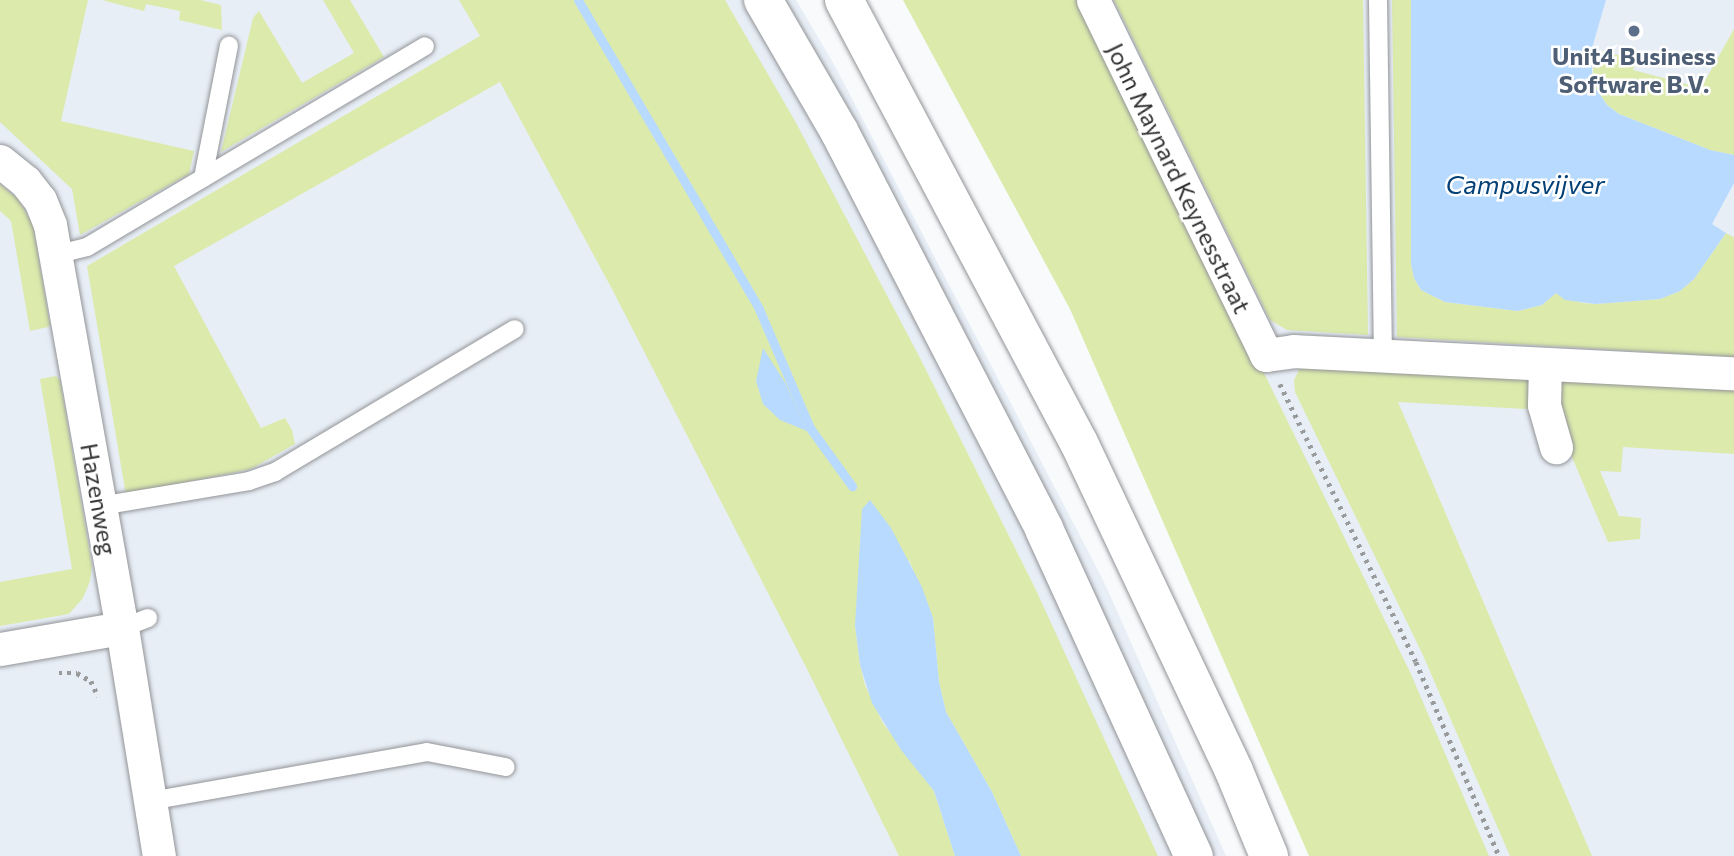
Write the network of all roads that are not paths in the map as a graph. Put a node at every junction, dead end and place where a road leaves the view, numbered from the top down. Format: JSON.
{"nodes":[{"id":1,"x":763,"y":0,"type":"edge"},
{"id":2,"x":844,"y":0,"type":"edge"},
{"id":3,"x":1093,"y":0,"type":"edge"},
{"id":4,"x":1378,"y":0,"type":"edge"},
{"id":5,"x":425,"y":46,"type":"dead end"},
{"id":6,"x":229,"y":47,"type":"dead end"},
{"id":7,"x":0,"y":161,"type":"edge"},
{"id":8,"x":203,"y":178,"type":"junction"},
{"id":9,"x":55,"y":255,"type":"junction"},
{"id":10,"x":515,"y":329,"type":"dead end"},
{"id":11,"x":1383,"y":355,"type":"junction"},
{"id":12,"x":1545,"y":363,"type":"junction"},
{"id":13,"x":1734,"y":373,"type":"edge"},
{"id":14,"x":1556,"y":447,"type":"dead end"},
{"id":15,"x":100,"y":506,"type":"junction"},
{"id":16,"x":135,"y":623,"type":"junction"},
{"id":17,"x":0,"y":649,"type":"edge"},
{"id":18,"x":506,"y":766,"type":"dead end"},
{"id":19,"x":150,"y":801,"type":"junction"},
{"id":20,"x":159,"y":856,"type":"edge"},
{"id":21,"x":1194,"y":856,"type":"edge"},
{"id":22,"x":1269,"y":856,"type":"edge"}],
"edges":[{"from":1,"to":21,"type":"highway"},
{"from":2,"to":22,"type":"highway"},
{"from":3,"to":11,"type":"street","name":"John Maynard Keynesstraat"},
{"from":4,"to":11,"type":"lane"},
{"from":5,"to":8,"type":"lane"},
{"from":6,"to":8,"type":"lane"},
{"from":7,"to":9,"type":"street","name":"Hazenweg"},
{"from":8,"to":9,"type":"lane"},
{"from":9,"to":15,"type":"street","name":"Hazenweg"},
{"from":10,"to":15,"type":"lane"},
{"from":11,"to":12,"type":"street"},
{"from":12,"to":13,"type":"street"},
{"from":12,"to":14,"type":"street"},
{"from":15,"to":16,"type":"street","name":"Hazenweg"},
{"from":16,"to":17,"type":"street"},
{"from":16,"to":19,"type":"street","name":"Hazenweg"},
{"from":18,"to":19,"type":"lane"},
{"from":19,"to":20,"type":"street","name":"Hazenweg"}]}
